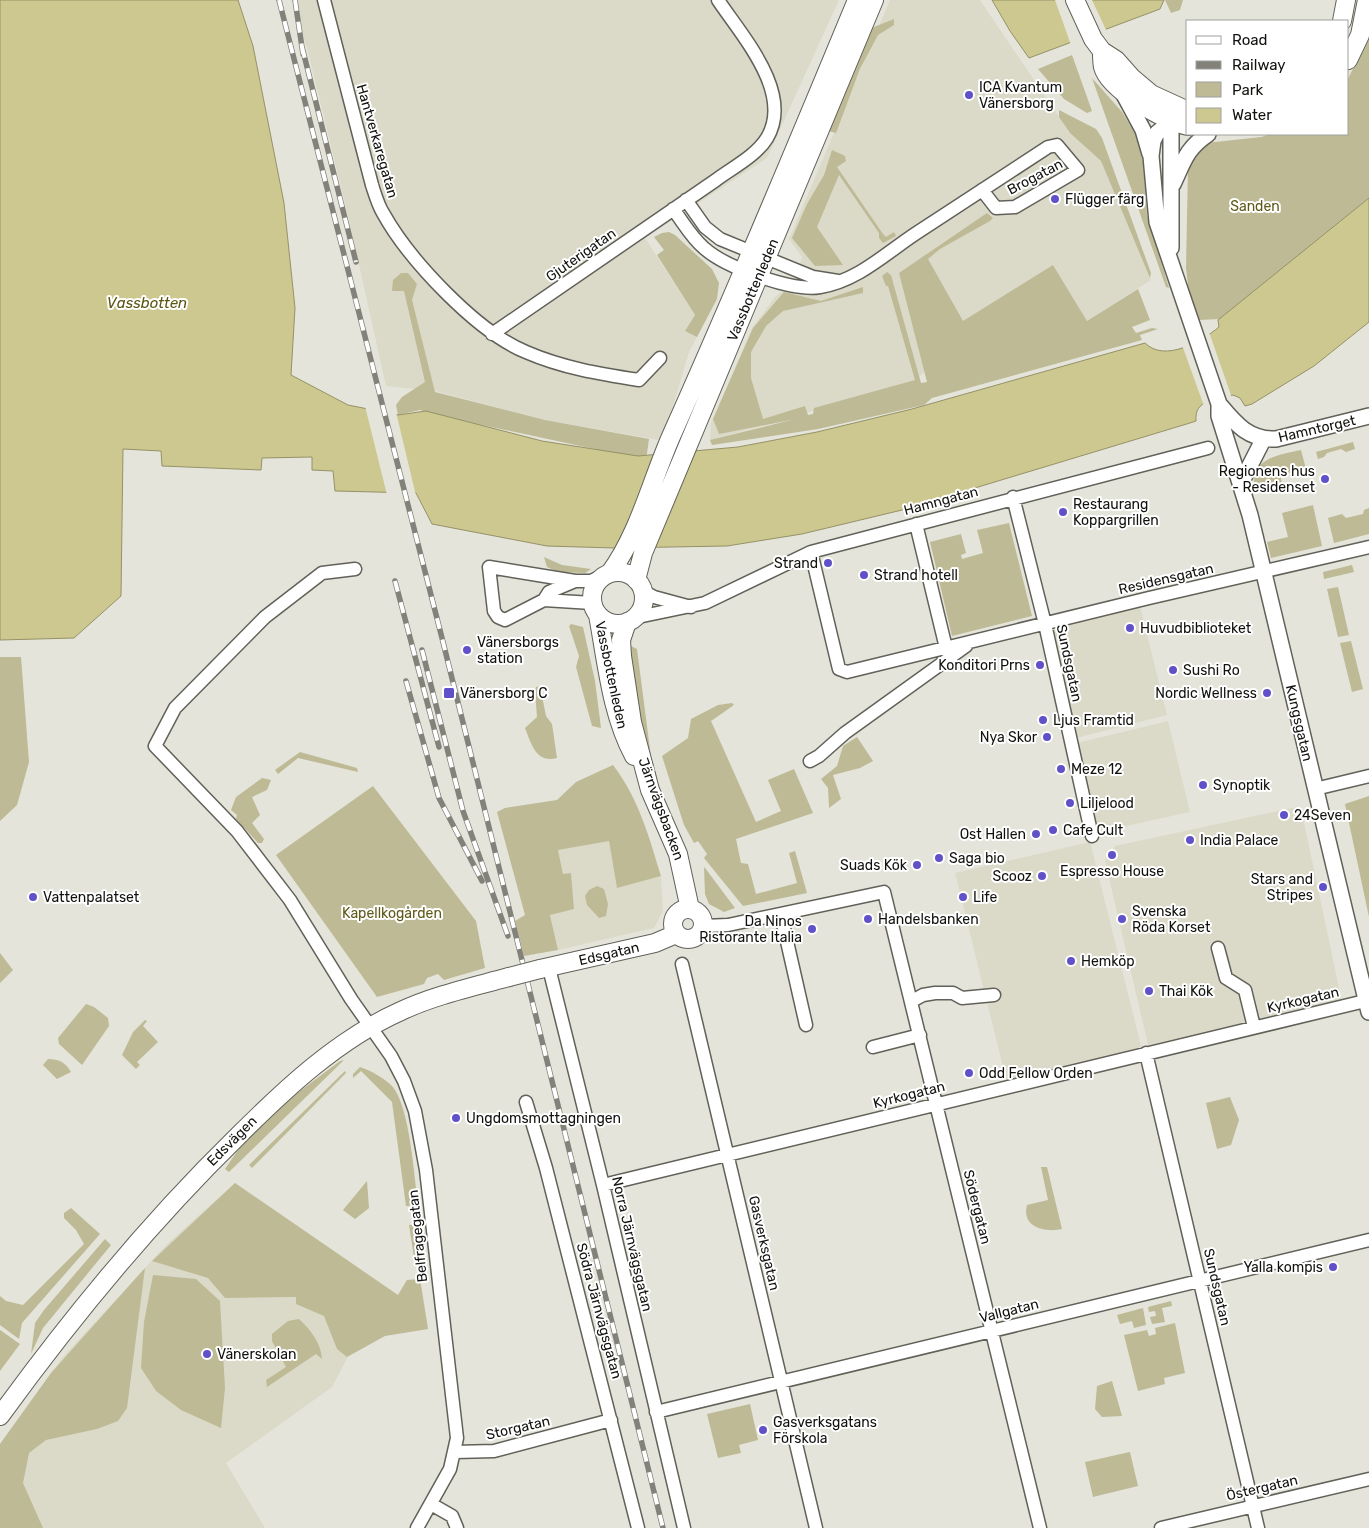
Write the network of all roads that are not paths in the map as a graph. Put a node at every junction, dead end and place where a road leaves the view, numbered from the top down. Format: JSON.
{"nodes":[{"id":1,"x":324,"y":0,"type":"edge"},
{"id":2,"x":718,"y":0,"type":"edge"},
{"id":3,"x":856,"y":0,"type":"edge"},
{"id":4,"x":874,"y":0,"type":"edge"},
{"id":5,"x":1075,"y":0,"type":"edge"},
{"id":6,"x":1346,"y":0,"type":"edge"},
{"id":7,"x":1367,"y":0,"type":"edge"},
{"id":8,"x":1342,"y":20,"type":"edge"},
{"id":9,"x":1102,"y":51,"type":"junction"},
{"id":10,"x":1349,"y":58,"type":"edge"},
{"id":11,"x":1121,"y":90,"type":"junction"},
{"id":12,"x":1151,"y":94,"type":"junction"},
{"id":13,"x":1186,"y":110,"type":"edge"},
{"id":14,"x":1179,"y":124,"type":"edge"},
{"id":15,"x":1207,"y":135,"type":"edge"},
{"id":16,"x":1151,"y":156,"type":"junction"},
{"id":17,"x":982,"y":190,"type":"junction"},
{"id":18,"x":1170,"y":190,"type":"junction"},
{"id":19,"x":686,"y":200,"type":"junction"},
{"id":20,"x":673,"y":210,"type":"junction"},
{"id":21,"x":759,"y":256,"type":"junction"},
{"id":22,"x":1171,"y":259,"type":"junction"},
{"id":23,"x":752,"y":273,"type":"junction"},
{"id":24,"x":838,"y":281,"type":"junction"},
{"id":25,"x":492,"y":334,"type":"junction"},
{"id":26,"x":660,"y":358,"type":"dead end"},
{"id":27,"x":1219,"y":404,"type":"junction"},
{"id":28,"x":1369,"y":416,"type":"edge"},
{"id":29,"x":1263,"y":440,"type":"junction"},
{"id":30,"x":1208,"y":448,"type":"dead end"},
{"id":31,"x":1241,"y":484,"type":"junction"},
{"id":32,"x":1013,"y":497,"type":"junction"},
{"id":33,"x":916,"y":524,"type":"junction"},
{"id":34,"x":1369,"y":547,"type":"edge"},
{"id":35,"x":811,"y":552,"type":"junction"},
{"id":36,"x":355,"y":569,"type":"dead end"},
{"id":37,"x":1264,"y":572,"type":"junction"},
{"id":38,"x":607,"y":574,"type":"junction"},
{"id":39,"x":575,"y":582,"type":"junction"},
{"id":40,"x":640,"y":586,"type":"junction"},
{"id":41,"x":544,"y":600,"type":"junction"},
{"id":42,"x":691,"y":607,"type":"junction"},
{"id":43,"x":595,"y":609,"type":"junction"},
{"id":44,"x":630,"y":620,"type":"junction"},
{"id":45,"x":1045,"y":624,"type":"junction"},
{"id":46,"x":970,"y":643,"type":"junction"},
{"id":47,"x":946,"y":648,"type":"junction"},
{"id":48,"x":810,"y":761,"type":"dead end"},
{"id":49,"x":1369,"y":776,"type":"edge"},
{"id":50,"x":1315,"y":789,"type":"junction"},
{"id":51,"x":650,"y":790,"type":"junction"},
{"id":52,"x":1092,"y":836,"type":"dead end"},
{"id":53,"x":690,"y":909,"type":"junction"},
{"id":54,"x":781,"y":915,"type":"junction"},
{"id":55,"x":703,"y":926,"type":"junction"},
{"id":56,"x":676,"y":934,"type":"junction"},
{"id":57,"x":1218,"y":948,"type":"dead end"},
{"id":58,"x":682,"y":964,"type":"dead end"},
{"id":59,"x":545,"y":968,"type":"junction"},
{"id":60,"x":994,"y":995,"type":"dead end"},
{"id":61,"x":912,"y":1000,"type":"junction"},
{"id":62,"x":1368,"y":1005,"type":"edge"},
{"id":63,"x":806,"y":1025,"type":"dead end"},
{"id":64,"x":371,"y":1027,"type":"junction"},
{"id":65,"x":1254,"y":1027,"type":"junction"},
{"id":66,"x":920,"y":1035,"type":"junction"},
{"id":67,"x":873,"y":1046,"type":"dead end"},
{"id":68,"x":1146,"y":1053,"type":"junction"},
{"id":69,"x":526,"y":1102,"type":"dead end"},
{"id":70,"x":936,"y":1104,"type":"junction"},
{"id":71,"x":728,"y":1155,"type":"junction"},
{"id":72,"x":603,"y":1185,"type":"junction"},
{"id":73,"x":1369,"y":1240,"type":"edge"},
{"id":74,"x":1200,"y":1280,"type":"junction"},
{"id":75,"x":991,"y":1331,"type":"junction"},
{"id":76,"x":781,"y":1382,"type":"junction"},
{"id":77,"x":656,"y":1412,"type":"junction"},
{"id":78,"x":0,"y":1416,"type":"edge"},
{"id":79,"x":611,"y":1420,"type":"junction"},
{"id":80,"x":455,"y":1452,"type":"junction"},
{"id":81,"x":1369,"y":1479,"type":"edge"},
{"id":82,"x":431,"y":1504,"type":"junction"},
{"id":83,"x":1252,"y":1505,"type":"junction"},
{"id":84,"x":417,"y":1528,"type":"edge"},
{"id":85,"x":457,"y":1528,"type":"edge"},
{"id":86,"x":638,"y":1528,"type":"edge"},
{"id":87,"x":684,"y":1528,"type":"edge"},
{"id":88,"x":816,"y":1528,"type":"edge"},
{"id":89,"x":1040,"y":1528,"type":"edge"},
{"id":90,"x":1161,"y":1528,"type":"edge"},
{"id":91,"x":1258,"y":1528,"type":"edge"}],
"edges":[{"from":1,"to":25,"type":"street","name":"Hantverkaregatan"},
{"from":2,"to":19,"type":"street","name":"Gjuterigatan"},
{"from":3,"to":21,"type":"main road","name":"Vassbottenleden"},
{"from":4,"to":21,"type":"main road","name":"Vassbottenleden"},
{"from":5,"to":9,"type":"main road"},
{"from":6,"to":8,"type":"main road"},
{"from":7,"to":10,"type":"main road"},
{"from":9,"to":11,"type":"main road"},
{"from":9,"to":12,"type":"main road"},
{"from":11,"to":14,"type":"main road"},
{"from":11,"to":16,"type":"street"},
{"from":12,"to":13,"type":"main road"},
{"from":12,"to":14,"type":"street"},
{"from":14,"to":16,"type":"street"},
{"from":14,"to":18,"type":"street"},
{"from":15,"to":18,"type":"street"},
{"from":16,"to":22,"type":"street"},
{"from":17,"to":17,"type":"street","name":"Brogatan"},
{"from":17,"to":24,"type":"street","name":"Brogatan"},
{"from":18,"to":22,"type":"street"},
{"from":19,"to":20,"type":"street","name":"Gjuterigatan"},
{"from":19,"to":21,"type":"street","name":"Brogatan"},
{"from":20,"to":23,"type":"street","name":"Brogatan"},
{"from":20,"to":25,"type":"street","name":"Gjuterigatan"},
{"from":21,"to":23,"type":"main road","name":"Vassbottenleden"},
{"from":21,"to":24,"type":"street","name":"Brogatan"},
{"from":22,"to":27,"type":"street"},
{"from":23,"to":24,"type":"street","name":"Brogatan"},
{"from":23,"to":38,"type":"main road","name":"Vassbottenleden"},
{"from":23,"to":40,"type":"main road","name":"Vassbottenleden"},
{"from":25,"to":26,"type":"street","name":"Hantverkaregatan"},
{"from":27,"to":29,"type":"street","name":"Hamntorget"},
{"from":27,"to":31,"type":"street","name":"Kungsgatan"},
{"from":28,"to":29,"type":"street","name":"Hamntorget"},
{"from":29,"to":31,"type":"street"},
{"from":30,"to":32,"type":"street","name":"Hamngatan"},
{"from":31,"to":37,"type":"street","name":"Kungsgatan"},
{"from":32,"to":33,"type":"street","name":"Hamngatan"},
{"from":32,"to":45,"type":"street","name":"Sundsgatan"},
{"from":33,"to":35,"type":"street","name":"Hamngatan"},
{"from":33,"to":47,"type":"street"},
{"from":34,"to":37,"type":"street","name":"Residensgatan"},
{"from":35,"to":42,"type":"street","name":"Hamngatan"},
{"from":35,"to":47,"type":"street","name":"Residensgatan"},
{"from":36,"to":64,"type":"street","name":"Belfragegatan"},
{"from":37,"to":45,"type":"street","name":"Residensgatan"},
{"from":37,"to":50,"type":"street","name":"Kungsgatan"},
{"from":38,"to":39,"type":"street"},
{"from":38,"to":40,"type":"main road"},
{"from":38,"to":43,"type":"main road"},
{"from":39,"to":41,"type":"street"},
{"from":39,"to":41,"type":"street"},
{"from":40,"to":42,"type":"street"},
{"from":40,"to":44,"type":"main road"},
{"from":41,"to":43,"type":"street"},
{"from":42,"to":44,"type":"street","name":"Hamngatan"},
{"from":43,"to":44,"type":"main road"},
{"from":43,"to":51,"type":"main road","name":"Vassbottenleden"},
{"from":44,"to":51,"type":"main road","name":"Järnvägsbacken"},
{"from":45,"to":46,"type":"street","name":"Residensgatan"},
{"from":45,"to":52,"type":"street","name":"Sundsgatan"},
{"from":46,"to":47,"type":"street","name":"Residensgatan"},
{"from":46,"to":48,"type":"street","name":"Residensgatan"},
{"from":49,"to":50,"type":"street"},
{"from":50,"to":62,"type":"street","name":"Kungsgatan"},
{"from":51,"to":53,"type":"main road","name":"Järnvägsbacken"},
{"from":53,"to":55,"type":"main road"},
{"from":53,"to":56,"type":"main road"},
{"from":54,"to":55,"type":"street"},
{"from":54,"to":61,"type":"street","name":"Södergatan"},
{"from":54,"to":63,"type":"street"},
{"from":55,"to":56,"type":"main road"},
{"from":56,"to":59,"type":"main road","name":"Edsgatan"},
{"from":57,"to":65,"type":"street"},
{"from":58,"to":71,"type":"street","name":"Gasverksgatan"},
{"from":59,"to":64,"type":"main road","name":"Edsvägen","bridge":true},
{"from":59,"to":72,"type":"street","name":"Norra Järnvägsgatan"},
{"from":60,"to":61,"type":"street"},
{"from":61,"to":66,"type":"street","name":"Södergatan"},
{"from":62,"to":65,"type":"street","name":"Kyrkogatan"},
{"from":64,"to":78,"type":"main road","name":"Edsvägen"},
{"from":64,"to":80,"type":"street","name":"Belfragegatan"},
{"from":65,"to":68,"type":"street","name":"Kyrkogatan"},
{"from":66,"to":67,"type":"street"},
{"from":66,"to":70,"type":"street","name":"Södergatan"},
{"from":68,"to":70,"type":"street","name":"Kyrkogatan"},
{"from":68,"to":74,"type":"street","name":"Sundsgatan"},
{"from":69,"to":79,"type":"street","name":"Södra Järnvägsgatan"},
{"from":70,"to":71,"type":"street","name":"Kyrkogatan"},
{"from":70,"to":75,"type":"street","name":"Södergatan"},
{"from":71,"to":72,"type":"street","name":"Kyrkogatan"},
{"from":71,"to":76,"type":"street","name":"Gasverksgatan"},
{"from":72,"to":77,"type":"street","name":"Norra Järnvägsgatan"},
{"from":73,"to":74,"type":"street","name":"Vallgatan"},
{"from":74,"to":75,"type":"street","name":"Vallgatan"},
{"from":74,"to":83,"type":"street","name":"Sundsgatan"},
{"from":75,"to":76,"type":"street","name":"Vallgatan"},
{"from":75,"to":89,"type":"street","name":"Södergatan"},
{"from":76,"to":77,"type":"street","name":"Vallgatan"},
{"from":76,"to":88,"type":"street","name":"Gasverksgatan"},
{"from":77,"to":87,"type":"street","name":"Norra Järnvägsgatan"},
{"from":79,"to":80,"type":"street","name":"Storgatan"},
{"from":79,"to":86,"type":"street","name":"Södra Järnvägsgatan"},
{"from":80,"to":82,"type":"street"},
{"from":81,"to":83,"type":"street","name":"Östergatan"},
{"from":82,"to":84,"type":"street"},
{"from":82,"to":85,"type":"street"},
{"from":83,"to":90,"type":"street","name":"Östergatan"},
{"from":83,"to":91,"type":"street","name":"Sundsgatan"}]}
